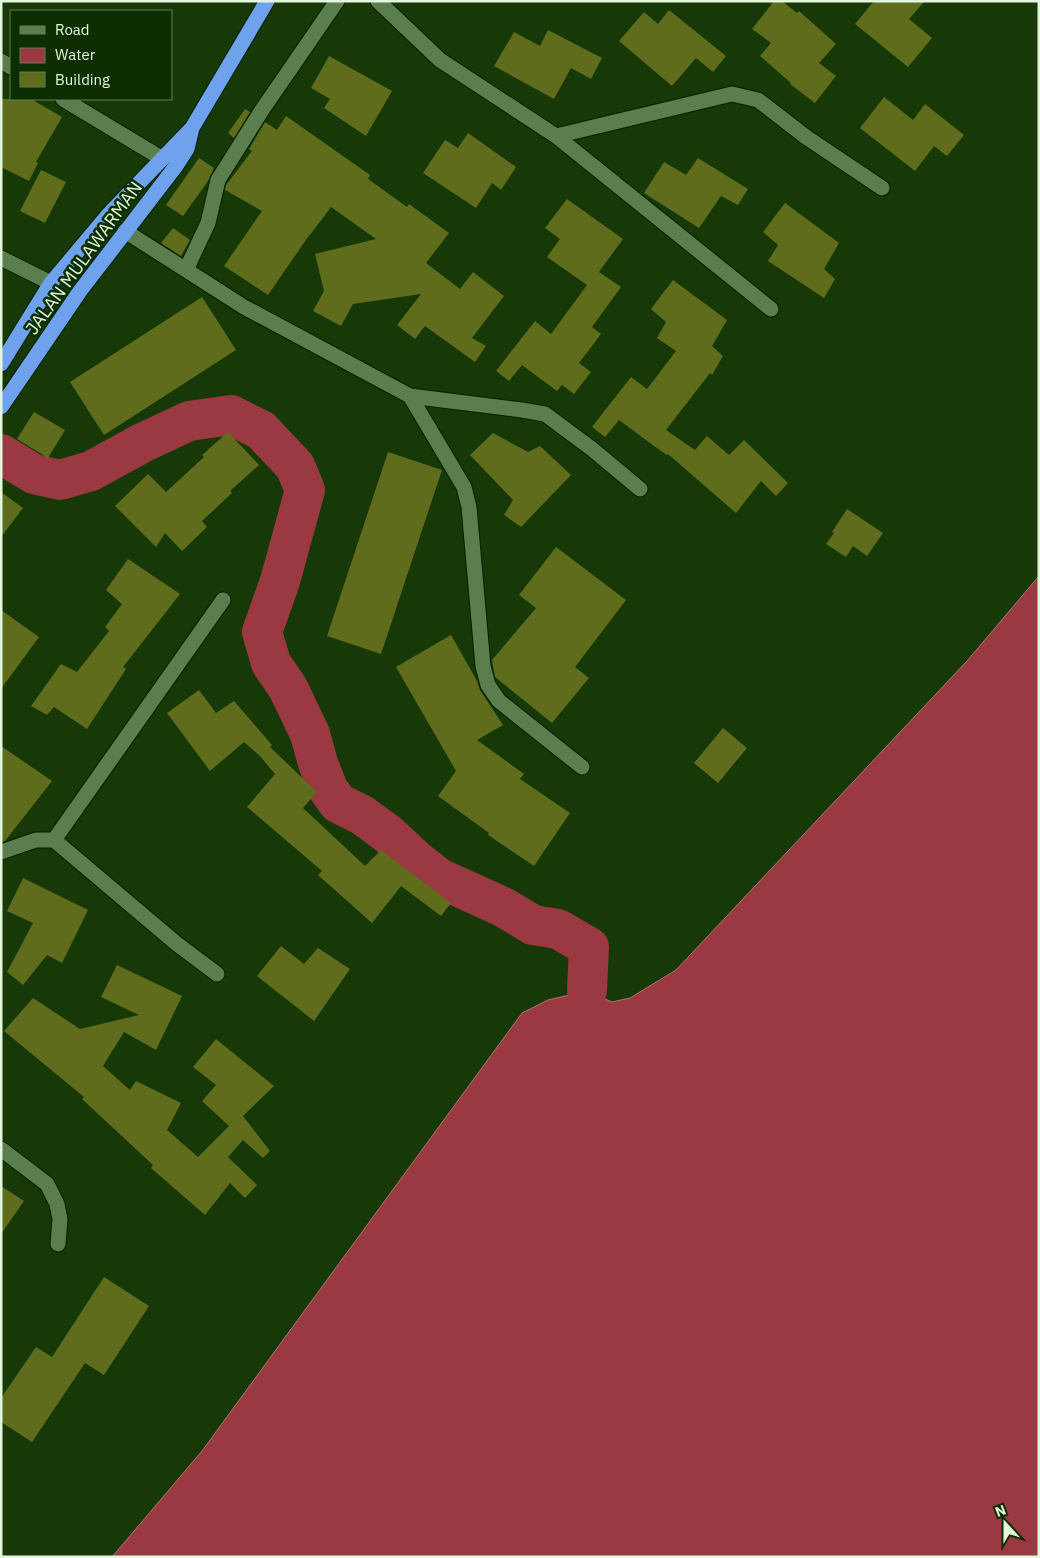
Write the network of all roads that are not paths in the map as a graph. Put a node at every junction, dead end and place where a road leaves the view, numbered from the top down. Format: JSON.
{"nodes":[{"id":1,"x":267,"y":1,"type":"edge"},
{"id":2,"x":337,"y":1,"type":"edge"},
{"id":3,"x":378,"y":1,"type":"edge"},
{"id":4,"x":65,"y":100,"type":"edge"},
{"id":5,"x":192,"y":128,"type":"junction"},
{"id":6,"x":556,"y":136,"type":"junction"},
{"id":7,"x":161,"y":158,"type":"junction"},
{"id":8,"x":882,"y":188,"type":"dead end"},
{"id":9,"x":125,"y":231,"type":"junction"},
{"id":10,"x":1,"y":258,"type":"edge"},
{"id":11,"x":186,"y":270,"type":"junction"},
{"id":12,"x":51,"y":283,"type":"junction"},
{"id":13,"x":771,"y":309,"type":"dead end"},
{"id":14,"x":1,"y":364,"type":"edge"},
{"id":15,"x":410,"y":396,"type":"junction"},
{"id":16,"x":3,"y":404,"type":"edge"},
{"id":17,"x":640,"y":489,"type":"dead end"},
{"id":18,"x":223,"y":600,"type":"dead end"},
{"id":19,"x":582,"y":767,"type":"dead end"},
{"id":20,"x":54,"y":840,"type":"junction"},
{"id":21,"x":1,"y":852,"type":"edge"},
{"id":22,"x":217,"y":974,"type":"dead end"},
{"id":23,"x":1,"y":1148,"type":"edge"},
{"id":24,"x":58,"y":1244,"type":"dead end"}],
"edges":[{"from":1,"to":5,"type":"highway","name":"JALAN MULAWARMAN"},
{"from":2,"to":11,"type":"street"},
{"from":3,"to":6,"type":"street"},
{"from":4,"to":7,"type":"street"},
{"from":5,"to":7,"type":"highway","name":"JALAN MULAWARMAN"},
{"from":5,"to":9,"type":"highway","name":"JALAN MULAWARMAN"},
{"from":6,"to":8,"type":"street"},
{"from":6,"to":13,"type":"street"},
{"from":7,"to":12,"type":"highway","name":"JALAN MULAWARMAN"},
{"from":9,"to":11,"type":"street"},
{"from":9,"to":16,"type":"highway","name":"JALAN MULAWARMAN"},
{"from":10,"to":12,"type":"street"},
{"from":11,"to":15,"type":"street"},
{"from":12,"to":14,"type":"highway","name":"JALAN MULAWARMAN"},
{"from":15,"to":17,"type":"street"},
{"from":15,"to":19,"type":"street"},
{"from":18,"to":20,"type":"street"},
{"from":20,"to":21,"type":"street"},
{"from":20,"to":22,"type":"street"},
{"from":23,"to":24,"type":"street"}]}
